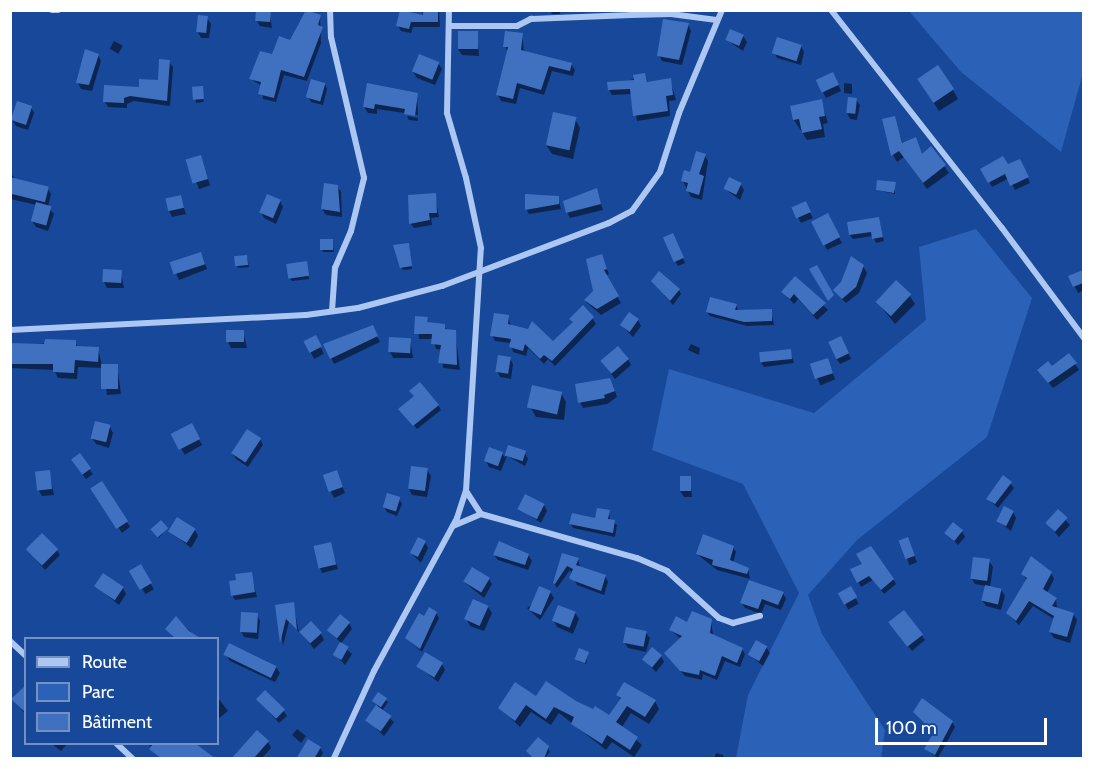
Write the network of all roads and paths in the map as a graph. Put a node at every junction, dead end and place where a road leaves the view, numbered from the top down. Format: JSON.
{"nodes":[{"id":1,"x":52,"y":10,"type":"edge"},
{"id":2,"x":58,"y":10,"type":"edge"},
{"id":3,"x":330,"y":10,"type":"edge"},
{"id":4,"x":449,"y":10,"type":"edge"},
{"id":5,"x":722,"y":10,"type":"edge"},
{"id":6,"x":831,"y":10,"type":"edge"},
{"id":7,"x":717,"y":20,"type":"junction"},
{"id":8,"x":451,"y":26,"type":"junction"},
{"id":9,"x":482,"y":273,"type":"junction"},
{"id":10,"x":332,"y":311,"type":"junction"},
{"id":11,"x":10,"y":330,"type":"edge"},
{"id":12,"x":1083,"y":338,"type":"edge"},
{"id":13,"x":466,"y":491,"type":"junction"},
{"id":14,"x":481,"y":514,"type":"junction"},
{"id":15,"x":452,"y":526,"type":"junction"},
{"id":16,"x":760,"y":616,"type":"dead end"},
{"id":17,"x":10,"y":641,"type":"edge"},
{"id":18,"x":24,"y":654,"type":"edge"},
{"id":19,"x":118,"y":745,"type":"edge"},
{"id":20,"x":132,"y":759,"type":"edge"},
{"id":21,"x":334,"y":759,"type":"edge"}],
"edges":[{"from":1,"to":2,"type":"street"},
{"from":3,"to":10,"type":"street"},
{"from":4,"to":8,"type":"street"},
{"from":5,"to":7,"type":"street"},
{"from":6,"to":12,"type":"street"},
{"from":7,"to":8,"type":"street"},
{"from":7,"to":9,"type":"street"},
{"from":8,"to":9,"type":"street"},
{"from":9,"to":10,"type":"street"},
{"from":9,"to":13,"type":"street"},
{"from":10,"to":11,"type":"street"},
{"from":13,"to":14,"type":"street"},
{"from":13,"to":15,"type":"street"},
{"from":14,"to":15,"type":"street"},
{"from":14,"to":16,"type":"street"},
{"from":15,"to":21,"type":"street"},
{"from":17,"to":18,"type":"street"},
{"from":19,"to":20,"type":"street"}]}
